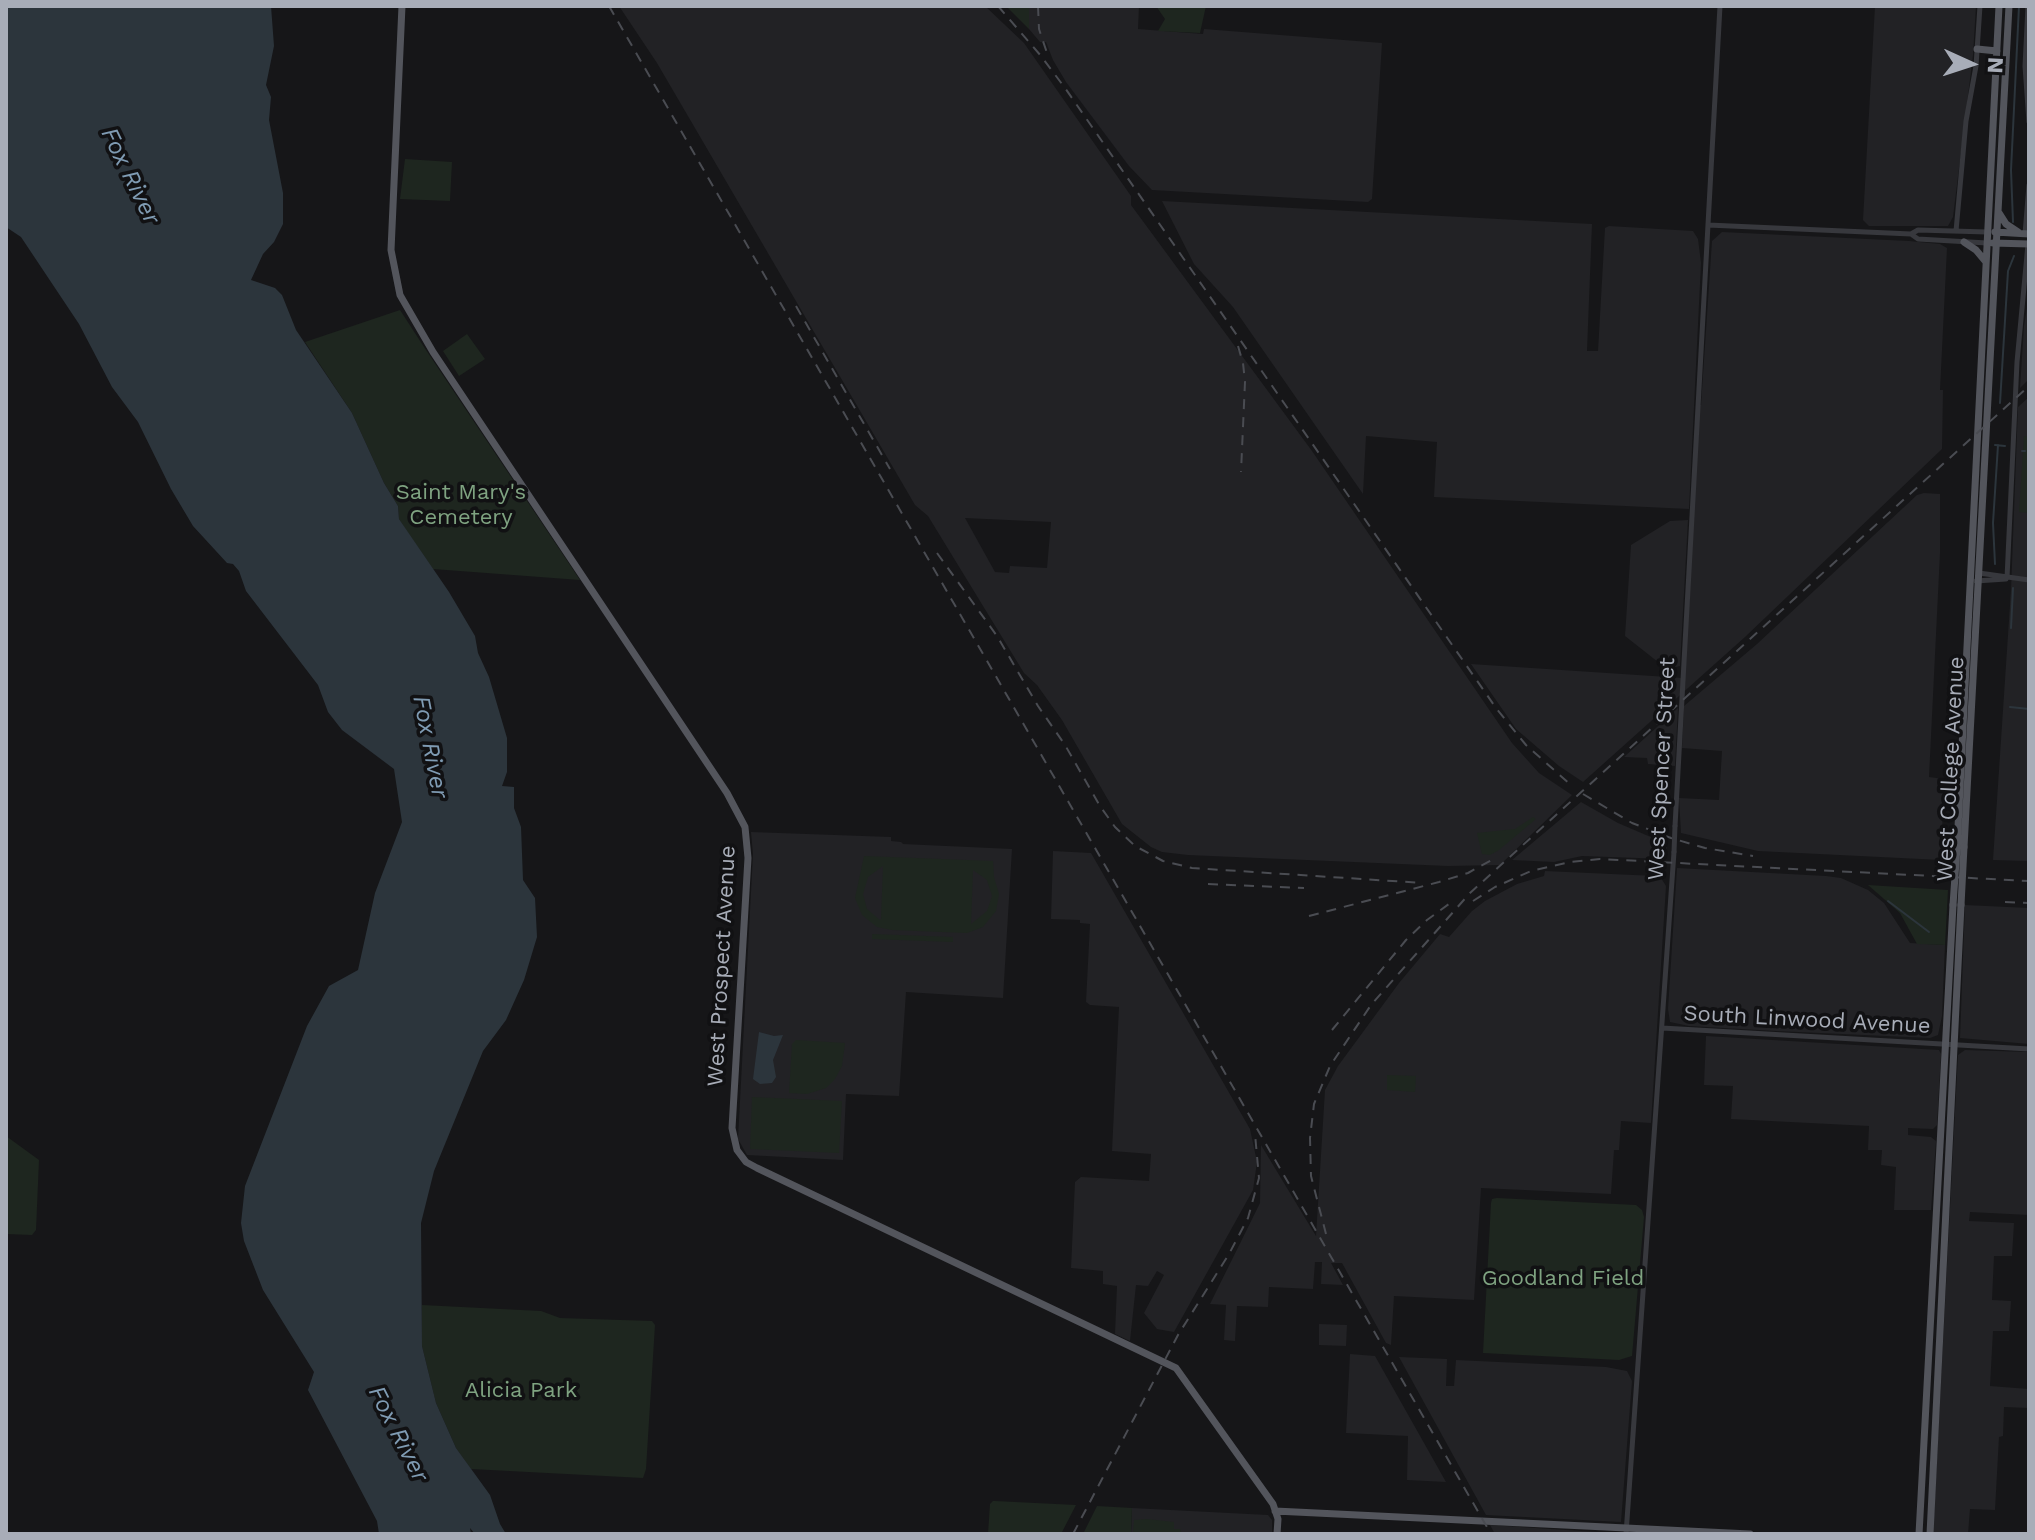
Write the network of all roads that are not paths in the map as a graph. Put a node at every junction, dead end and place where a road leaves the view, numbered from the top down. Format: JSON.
{"nodes":[{"id":1,"x":402,"y":6,"type":"edge"},
{"id":2,"x":1720,"y":6,"type":"edge"},
{"id":3,"x":1980,"y":6,"type":"edge"},
{"id":4,"x":1999,"y":6,"type":"edge"},
{"id":5,"x":2009,"y":6,"type":"edge"},
{"id":6,"x":2028,"y":6,"type":"edge"},
{"id":7,"x":1977,"y":49,"type":"junction"},
{"id":8,"x":1997,"y":51,"type":"junction"},
{"id":9,"x":2029,"y":122,"type":"edge"},
{"id":10,"x":2029,"y":185,"type":"edge"},
{"id":11,"x":1999,"y":213,"type":"junction"},
{"id":12,"x":1708,"y":225,"type":"junction"},
{"id":13,"x":1956,"y":231,"type":"junction"},
{"id":14,"x":1987,"y":232,"type":"junction"},
{"id":15,"x":1997,"y":233,"type":"junction"},
{"id":16,"x":1911,"y":234,"type":"junction"},
{"id":17,"x":2025,"y":234,"type":"edge"},
{"id":18,"x":1964,"y":242,"type":"junction"},
{"id":19,"x":1987,"y":243,"type":"junction"},
{"id":20,"x":1997,"y":243,"type":"junction"},
{"id":21,"x":2029,"y":244,"type":"edge"},
{"id":22,"x":1986,"y":262,"type":"junction"},
{"id":23,"x":1969,"y":576,"type":"junction"},
{"id":24,"x":1980,"y":577,"type":"junction"},
{"id":25,"x":2007,"y":578,"type":"junction"},
{"id":26,"x":2029,"y":580,"type":"edge"},
{"id":27,"x":1960,"y":847,"type":"junction"},
{"id":28,"x":1662,"y":1028,"type":"junction"},
{"id":29,"x":1950,"y":1044,"type":"junction"},
{"id":30,"x":2029,"y":1049,"type":"edge"},
{"id":31,"x":1942,"y":1094,"type":"junction"},
{"id":32,"x":1952,"y":1111,"type":"junction"},
{"id":33,"x":1275,"y":1511,"type":"junction"},
{"id":34,"x":1626,"y":1531,"type":"edge"},
{"id":35,"x":1277,"y":1534,"type":"edge"},
{"id":36,"x":1750,"y":1534,"type":"edge"},
{"id":37,"x":1919,"y":1534,"type":"edge"},
{"id":38,"x":1930,"y":1534,"type":"edge"}],
"edges":[{"from":1,"to":33,"type":"main road","name":"West Prospect Avenue"},
{"from":2,"to":12,"type":"street","name":"West Spencer Street"},
{"from":3,"to":7,"type":"street"},
{"from":4,"to":8,"type":"main road","name":"West College Avenue"},
{"from":5,"to":11,"type":"main road","name":"West College Avenue"},
{"from":6,"to":9,"type":"street"},
{"from":7,"to":8,"type":"main road"},
{"from":7,"to":13,"type":"street"},
{"from":8,"to":14,"type":"main road","name":"West College Avenue"},
{"from":10,"to":17,"type":"street"},
{"from":11,"to":15,"type":"main road","name":"West College Avenue"},
{"from":11,"to":17,"type":"main road"},
{"from":12,"to":16,"type":"street"},
{"from":12,"to":28,"type":"street","name":"West Spencer Street","bridge":true},
{"from":13,"to":14,"type":"street"},
{"from":13,"to":16,"type":"street"},
{"from":14,"to":15,"type":"main road"},
{"from":14,"to":19,"type":"main road","name":"West College Avenue"},
{"from":15,"to":17,"type":"main road"},
{"from":15,"to":20,"type":"main road","name":"West College Avenue"},
{"from":16,"to":18,"type":"street"},
{"from":18,"to":19,"type":"street"},
{"from":18,"to":22,"type":"main road"},
{"from":19,"to":20,"type":"main road"},
{"from":19,"to":22,"type":"main road","name":"West College Avenue"},
{"from":20,"to":21,"type":"main road"},
{"from":20,"to":24,"type":"main road","name":"West College Avenue"},
{"from":21,"to":25,"type":"street"},
{"from":22,"to":23,"type":"main road","name":"West College Avenue"},
{"from":23,"to":24,"type":"street"},
{"from":23,"to":27,"type":"main road","name":"West College Avenue"},
{"from":24,"to":25,"type":"street"},
{"from":24,"to":27,"type":"main road","name":"West College Avenue"},
{"from":25,"to":26,"type":"street"},
{"from":27,"to":29,"type":"main road","name":"West College Avenue","bridge":true},
{"from":28,"to":29,"type":"street","name":"South Linwood Avenue"},
{"from":28,"to":34,"type":"street","name":"West Spencer Street"},
{"from":29,"to":30,"type":"street","name":"South Linwood Avenue"},
{"from":29,"to":31,"type":"main road","name":"West College Avenue"},
{"from":29,"to":32,"type":"main road","name":"West College Avenue"},
{"from":31,"to":32,"type":"main road"},
{"from":31,"to":37,"type":"main road","name":"West College Avenue"},
{"from":32,"to":38,"type":"main road","name":"West College Avenue"},
{"from":33,"to":34,"type":"main road"},
{"from":33,"to":35,"type":"main road","name":"West Prospect Avenue"},
{"from":34,"to":36,"type":"main road"}]}
